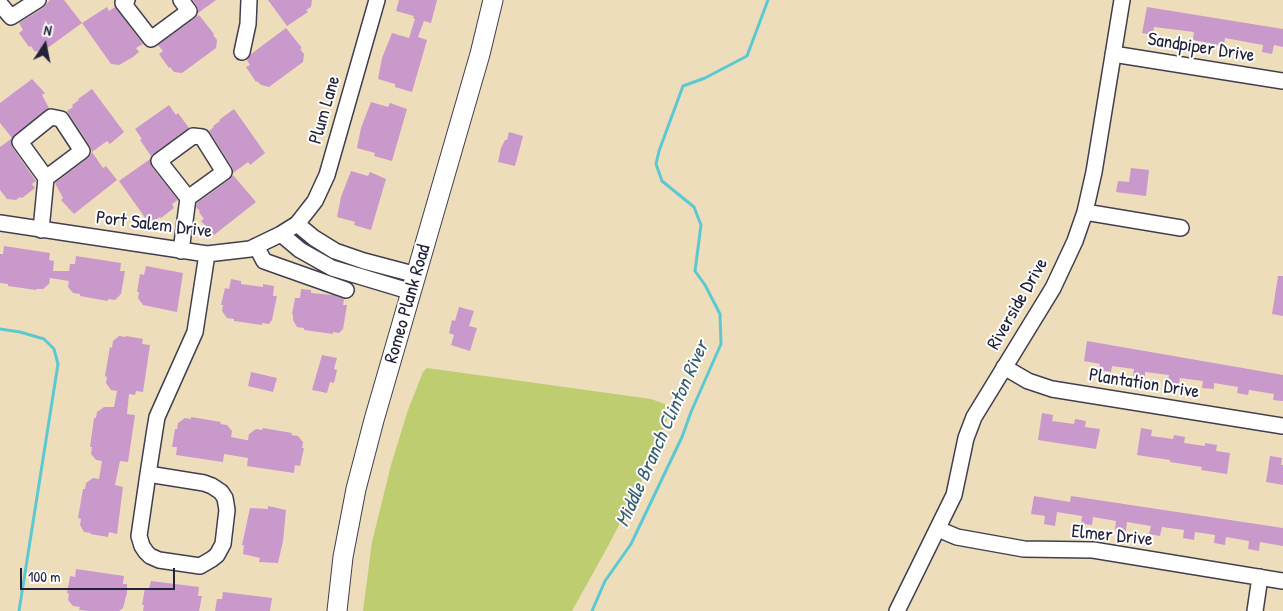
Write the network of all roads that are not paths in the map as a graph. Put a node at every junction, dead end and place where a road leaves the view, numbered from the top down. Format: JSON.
{"nodes":[{"id":1,"x":38,"y":0,"type":"edge"},
{"id":2,"x":127,"y":0,"type":"edge"},
{"id":3,"x":181,"y":0,"type":"edge"},
{"id":4,"x":249,"y":0,"type":"edge"},
{"id":5,"x":377,"y":0,"type":"edge"},
{"id":6,"x":493,"y":0,"type":"edge"},
{"id":7,"x":1122,"y":0,"type":"edge"},
{"id":8,"x":0,"y":4,"type":"edge"},
{"id":9,"x":242,"y":52,"type":"dead end"},
{"id":10,"x":1113,"y":54,"type":"junction"},
{"id":11,"x":1283,"y":81,"type":"edge"},
{"id":12,"x":46,"y":178,"type":"dead end"},
{"id":13,"x":188,"y":198,"type":"dead end"},
{"id":14,"x":1085,"y":212,"type":"junction"},
{"id":15,"x":0,"y":223,"type":"edge"},
{"id":16,"x":297,"y":224,"type":"junction"},
{"id":17,"x":1181,"y":228,"type":"dead end"},
{"id":18,"x":41,"y":230,"type":"junction"},
{"id":19,"x":281,"y":234,"type":"junction"},
{"id":20,"x":256,"y":246,"type":"junction"},
{"id":21,"x":181,"y":251,"type":"junction"},
{"id":22,"x":207,"y":254,"type":"junction"},
{"id":23,"x":414,"y":284,"type":"junction"},
{"id":24,"x":346,"y":290,"type":"dead end"},
{"id":25,"x":1004,"y":367,"type":"junction"},
{"id":26,"x":1283,"y":426,"type":"edge"},
{"id":27,"x":148,"y":474,"type":"junction"},
{"id":28,"x":938,"y":529,"type":"junction"},
{"id":29,"x":1260,"y":577,"type":"junction"},
{"id":30,"x":1283,"y":581,"type":"edge"},
{"id":31,"x":337,"y":611,"type":"edge"},
{"id":32,"x":897,"y":611,"type":"edge"},
{"id":33,"x":1254,"y":611,"type":"edge"}],
"edges":[{"from":1,"to":8,"type":"street"},
{"from":2,"to":3,"type":"street"},
{"from":4,"to":9,"type":"street"},
{"from":5,"to":16,"type":"street","name":"Plum Lane"},
{"from":6,"to":23,"type":"main road","name":"Romeo Plank Road"},
{"from":7,"to":10,"type":"street","name":"Riverside Drive"},
{"from":10,"to":11,"type":"street","name":"Sandpiper Drive"},
{"from":10,"to":14,"type":"street","name":"Riverside Drive"},
{"from":12,"to":18,"type":"street"},
{"from":13,"to":21,"type":"street"},
{"from":14,"to":17,"type":"street"},
{"from":14,"to":25,"type":"street","name":"Riverside Drive"},
{"from":15,"to":18,"type":"street","name":"Port Salem Drive"},
{"from":16,"to":19,"type":"street","name":"Port Salem Drive"},
{"from":16,"to":23,"type":"street"},
{"from":18,"to":21,"type":"street","name":"Port Salem Drive"},
{"from":19,"to":20,"type":"street","name":"Port Salem Drive"},
{"from":19,"to":23,"type":"street"},
{"from":20,"to":22,"type":"street","name":"Port Salem Drive"},
{"from":20,"to":24,"type":"street"},
{"from":21,"to":22,"type":"street","name":"Port Salem Drive"},
{"from":22,"to":27,"type":"street"},
{"from":23,"to":31,"type":"main road","name":"Romeo Plank Road"},
{"from":25,"to":26,"type":"street","name":"Plantation Drive"},
{"from":25,"to":28,"type":"street","name":"Riverside Drive"},
{"from":27,"to":27,"type":"street"},
{"from":28,"to":29,"type":"street","name":"Elmer Drive"},
{"from":28,"to":32,"type":"street","name":"Riverside Drive"},
{"from":29,"to":30,"type":"street","name":"Elmer Drive"},
{"from":29,"to":33,"type":"street"}]}
